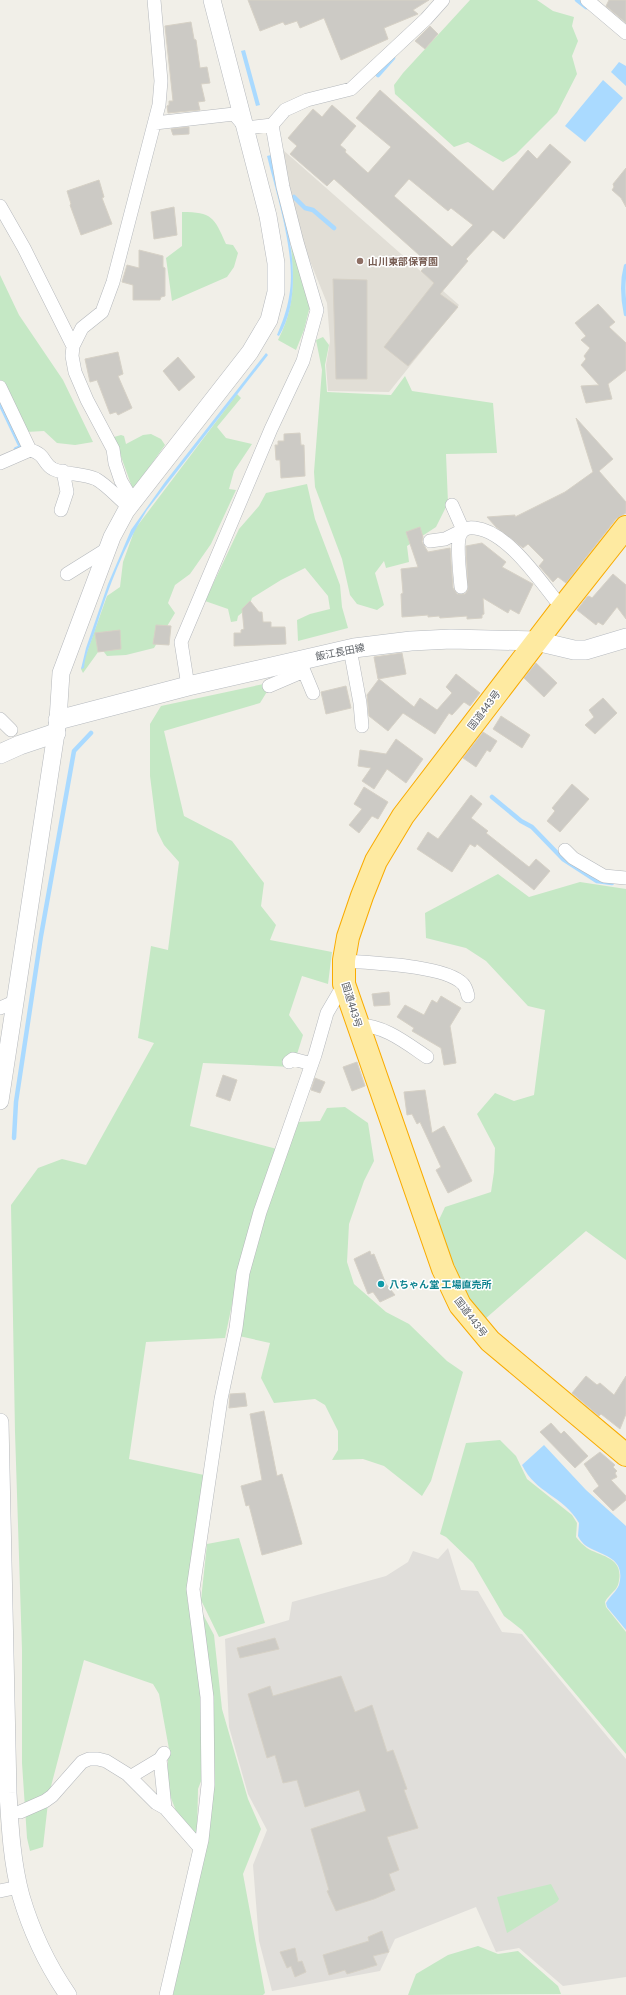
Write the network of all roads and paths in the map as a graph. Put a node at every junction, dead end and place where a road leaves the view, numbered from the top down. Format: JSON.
{"nodes":[{"id":1,"x":154,"y":0,"type":"edge"},
{"id":2,"x":212,"y":0,"type":"edge"},
{"id":3,"x":443,"y":0,"type":"edge"},
{"id":4,"x":587,"y":0,"type":"edge"},
{"id":5,"x":626,"y":33,"type":"edge"},
{"id":6,"x":155,"y":123,"type":"junction"},
{"id":7,"x":272,"y":125,"type":"junction"},
{"id":8,"x":246,"y":128,"type":"junction"},
{"id":9,"x":0,"y":206,"type":"edge"},
{"id":10,"x":74,"y":346,"type":"junction"},
{"id":11,"x":0,"y":387,"type":"edge"},
{"id":12,"x":30,"y":450,"type":"junction"},
{"id":13,"x":0,"y":463,"type":"edge"},
{"id":14,"x":63,"y":472,"type":"junction"},
{"id":15,"x":131,"y":504,"type":"junction"},
{"id":16,"x":452,"y":506,"type":"dead end"},
{"id":17,"x":61,"y":510,"type":"dead end"},
{"id":18,"x":626,"y":527,"type":"edge"},
{"id":19,"x":464,"y":530,"type":"junction"},
{"id":20,"x":430,"y":541,"type":"dead end"},
{"id":21,"x":107,"y":549,"type":"junction"},
{"id":22,"x":67,"y":574,"type":"dead end"},
{"id":23,"x":461,"y":587,"type":"dead end"},
{"id":24,"x":562,"y":608,"type":"junction"},
{"id":25,"x":626,"y":638,"type":"edge"},
{"id":26,"x":536,"y":641,"type":"junction"},
{"id":27,"x":350,"y":649,"type":"junction"},
{"id":28,"x":302,"y":666,"type":"junction"},
{"id":29,"x":188,"y":686,"type":"junction"},
{"id":30,"x":269,"y":686,"type":"dead end"},
{"id":31,"x":313,"y":693,"type":"dead end"},
{"id":32,"x":0,"y":718,"type":"edge"},
{"id":33,"x":362,"y":726,"type":"dead end"},
{"id":34,"x":57,"y":727,"type":"junction"},
{"id":35,"x":12,"y":730,"type":"dead end"},
{"id":36,"x":0,"y":754,"type":"edge"},
{"id":37,"x":565,"y":850,"type":"dead end"},
{"id":38,"x":626,"y":878,"type":"edge"},
{"id":39,"x":344,"y":961,"type":"junction"},
{"id":40,"x":344,"y":984,"type":"junction"},
{"id":41,"x":468,"y":996,"type":"dead end"},
{"id":42,"x":7,"y":1005,"type":"edge"},
{"id":43,"x":358,"y":1025,"type":"junction"},
{"id":44,"x":427,"y":1057,"type":"dead end"},
{"id":45,"x":289,"y":1062,"type":"dead end"},
{"id":46,"x":312,"y":1064,"type":"junction"},
{"id":47,"x":0,"y":1101,"type":"edge"},
{"id":48,"x":0,"y":1422,"type":"edge"},
{"id":49,"x":626,"y":1455,"type":"edge"},
{"id":50,"x":3,"y":1716,"type":"edge"},
{"id":51,"x":130,"y":1777,"type":"junction"},
{"id":52,"x":165,"y":1808,"type":"junction"},
{"id":53,"x":20,"y":1812,"type":"dead end"},
{"id":54,"x":200,"y":1848,"type":"junction"},
{"id":55,"x":19,"y":1887,"type":"junction"},
{"id":56,"x":0,"y":1891,"type":"edge"},
{"id":57,"x":68,"y":1995,"type":"edge"},
{"id":58,"x":166,"y":1995,"type":"edge"}],
"edges":[{"from":1,"to":6,"type":"street"},
{"from":2,"to":8,"type":"street"},
{"from":3,"to":7,"type":"street"},
{"from":4,"to":5,"type":"street"},
{"from":6,"to":8,"type":"street"},
{"from":6,"to":10,"type":"street"},
{"from":7,"to":8,"type":"street"},
{"from":7,"to":29,"type":"street"},
{"from":8,"to":15,"type":"street"},
{"from":9,"to":10,"type":"street"},
{"from":10,"to":15,"type":"street"},
{"from":11,"to":12,"type":"street"},
{"from":12,"to":13,"type":"street"},
{"from":12,"to":14,"type":"street"},
{"from":14,"to":15,"type":"street"},
{"from":14,"to":17,"type":"street"},
{"from":15,"to":21,"type":"street"},
{"from":16,"to":19,"type":"street"},
{"from":18,"to":24,"type":"highway","name":"国道443号"},
{"from":19,"to":20,"type":"street"},
{"from":19,"to":23,"type":"street"},
{"from":19,"to":24,"type":"street"},
{"from":21,"to":22,"type":"street"},
{"from":21,"to":34,"type":"street"},
{"from":24,"to":26,"type":"highway","name":"国道443号"},
{"from":25,"to":26,"type":"main road","name":"飯江長田線"},
{"from":26,"to":27,"type":"main road","name":"飯江長田線"},
{"from":26,"to":39,"type":"highway","name":"国道443号"},
{"from":27,"to":28,"type":"main road","name":"飯江長田線"},
{"from":27,"to":33,"type":"street"},
{"from":28,"to":29,"type":"main road","name":"飯江長田線"},
{"from":28,"to":30,"type":"street"},
{"from":28,"to":31,"type":"street"},
{"from":29,"to":34,"type":"main road","name":"飯江長田線"},
{"from":32,"to":35,"type":"street"},
{"from":34,"to":36,"type":"main road","name":"飯江長田線"},
{"from":34,"to":42,"type":"street"},
{"from":37,"to":38,"type":"street"},
{"from":39,"to":40,"type":"highway","name":"国道443号"},
{"from":39,"to":41,"type":"street"},
{"from":40,"to":43,"type":"highway","name":"国道443号"},
{"from":40,"to":46,"type":"street"},
{"from":42,"to":47,"type":"street"},
{"from":43,"to":44,"type":"street"},
{"from":43,"to":49,"type":"highway","name":"国道443号"},
{"from":45,"to":46,"type":"street"},
{"from":46,"to":54,"type":"street"},
{"from":48,"to":50,"type":"street"},
{"from":50,"to":55,"type":"street"},
{"from":51,"to":52,"type":"street"},
{"from":51,"to":52,"type":"street"},
{"from":51,"to":53,"type":"street"},
{"from":52,"to":54,"type":"street"},
{"from":54,"to":58,"type":"street"},
{"from":55,"to":56,"type":"street"},
{"from":55,"to":57,"type":"street"}]}
